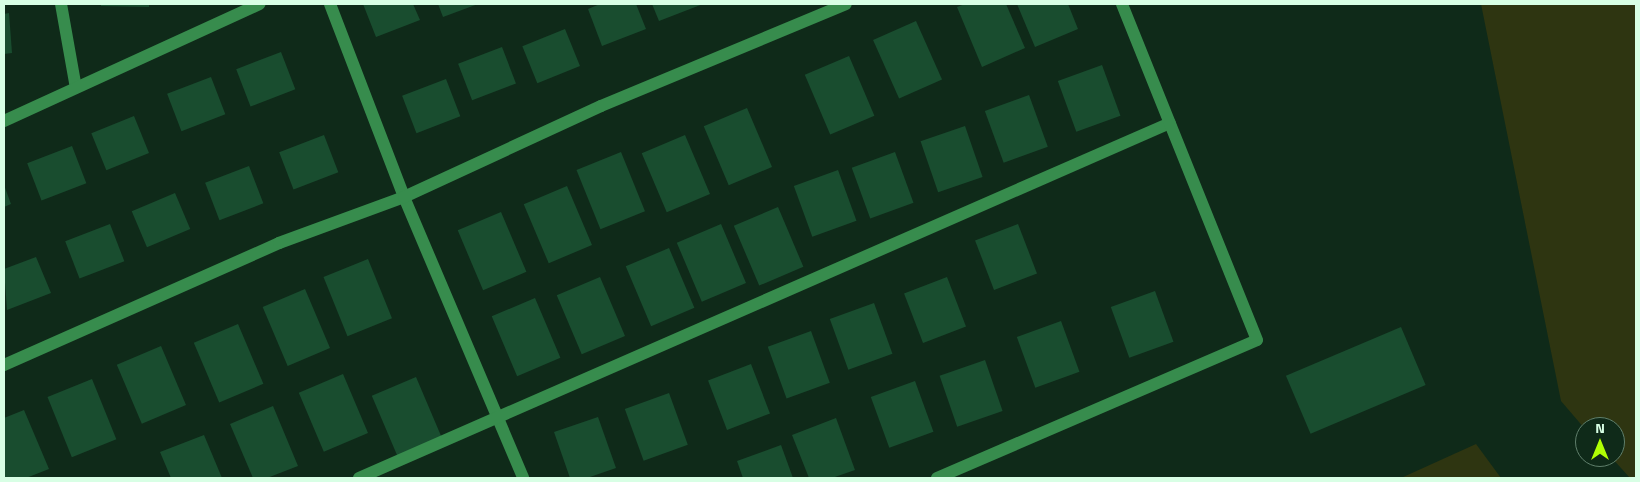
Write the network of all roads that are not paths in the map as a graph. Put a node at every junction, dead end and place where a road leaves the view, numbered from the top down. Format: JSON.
{"nodes":[{"id":1,"x":61,"y":4,"type":"edge"},
{"id":2,"x":259,"y":4,"type":"edge"},
{"id":3,"x":330,"y":4,"type":"edge"},
{"id":4,"x":846,"y":4,"type":"edge"},
{"id":5,"x":1122,"y":4,"type":"edge"},
{"id":6,"x":76,"y":88,"type":"junction"},
{"id":7,"x":4,"y":121,"type":"edge"},
{"id":8,"x":1170,"y":123,"type":"junction"},
{"id":9,"x":404,"y":197,"type":"junction"},
{"id":10,"x":4,"y":365,"type":"edge"},
{"id":11,"x":497,"y":416,"type":"junction"},
{"id":12,"x":360,"y":478,"type":"edge"},
{"id":13,"x":523,"y":478,"type":"edge"},
{"id":14,"x":937,"y":478,"type":"edge"}],
"edges":[{"from":1,"to":6,"type":"street"},
{"from":2,"to":6,"type":"street"},
{"from":3,"to":9,"type":"street"},
{"from":4,"to":9,"type":"street"},
{"from":5,"to":8,"type":"street"},
{"from":6,"to":7,"type":"street"},
{"from":8,"to":11,"type":"street"},
{"from":8,"to":14,"type":"street"},
{"from":9,"to":10,"type":"street"},
{"from":9,"to":11,"type":"street"},
{"from":11,"to":12,"type":"street"},
{"from":11,"to":13,"type":"street"}]}
